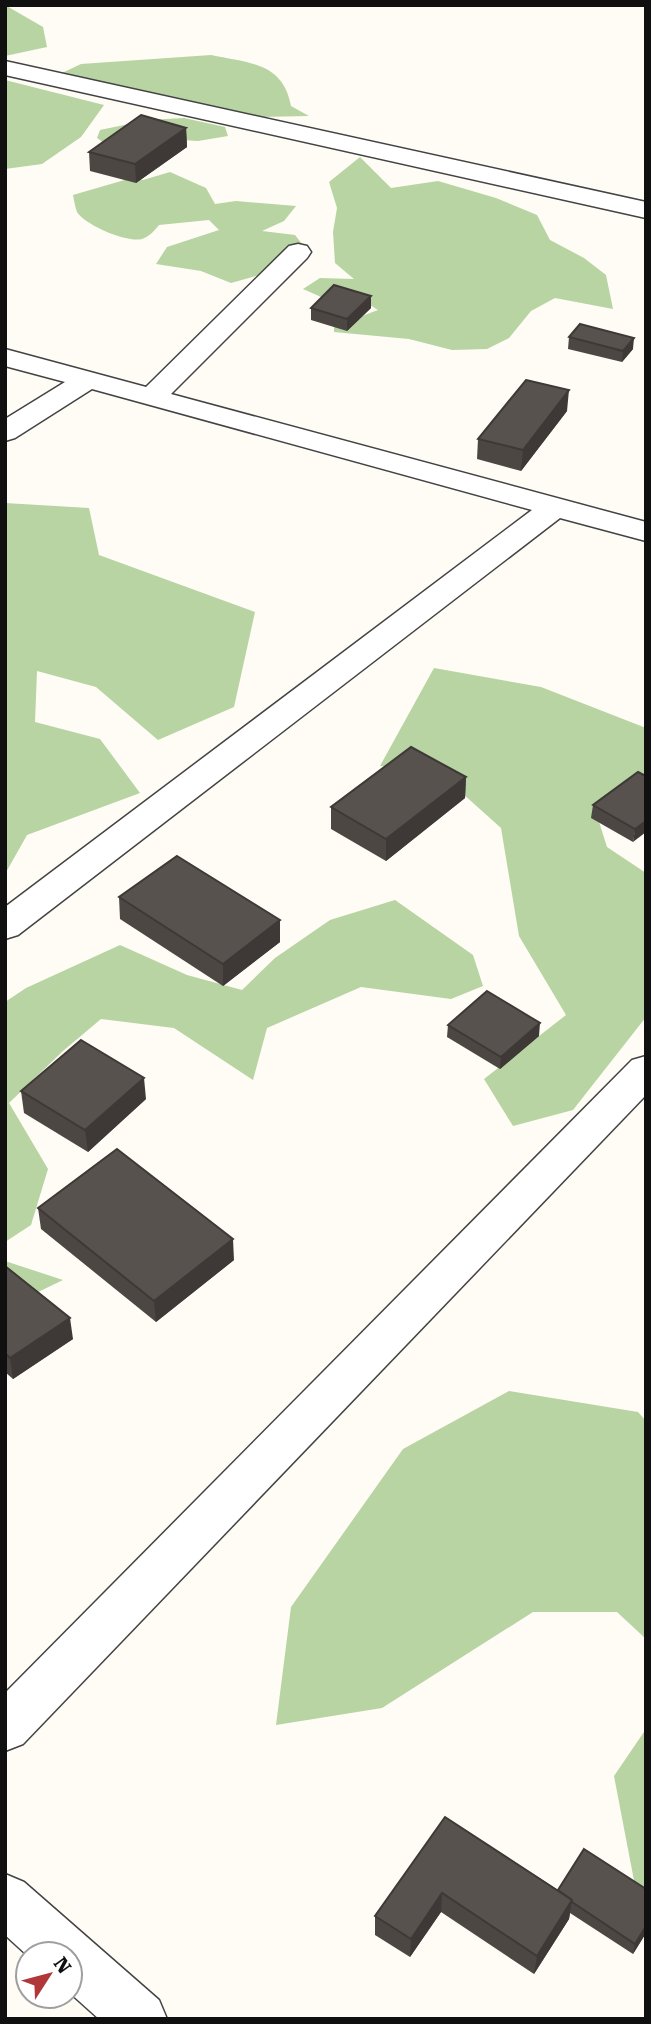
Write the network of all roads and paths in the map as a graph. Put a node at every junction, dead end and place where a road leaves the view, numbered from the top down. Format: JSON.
{"nodes":[{"id":1,"x":5,"y":68,"type":"edge"},
{"id":2,"x":646,"y":210,"type":"edge"},
{"id":3,"x":298,"y":252,"type":"dead end"},
{"id":4,"x":5,"y":357,"type":"edge"},
{"id":5,"x":89,"y":379,"type":"junction"},
{"id":6,"x":152,"y":397,"type":"junction"},
{"id":7,"x":5,"y":432,"type":"edge"},
{"id":8,"x":554,"y":509,"type":"junction"},
{"id":9,"x":646,"y":533,"type":"edge"},
{"id":10,"x":5,"y":926,"type":"edge"},
{"id":11,"x":646,"y":1070,"type":"edge"},
{"id":12,"x":5,"y":1728,"type":"edge"},
{"id":13,"x":5,"y":1900,"type":"edge"},
{"id":14,"x":50,"y":1940,"type":"edge"},
{"id":15,"x":84,"y":1970,"type":"edge"},
{"id":16,"x":140,"y":2019,"type":"edge"}],
"edges":[{"from":1,"to":2,"type":"street"},
{"from":3,"to":6,"type":"street"},
{"from":4,"to":5,"type":"street"},
{"from":5,"to":6,"type":"street"},
{"from":5,"to":7,"type":"street"},
{"from":6,"to":8,"type":"street"},
{"from":8,"to":9,"type":"street"},
{"from":8,"to":10,"type":"street"},
{"from":11,"to":12,"type":"street"},
{"from":13,"to":14,"type":"street"},
{"from":15,"to":16,"type":"street"}]}
